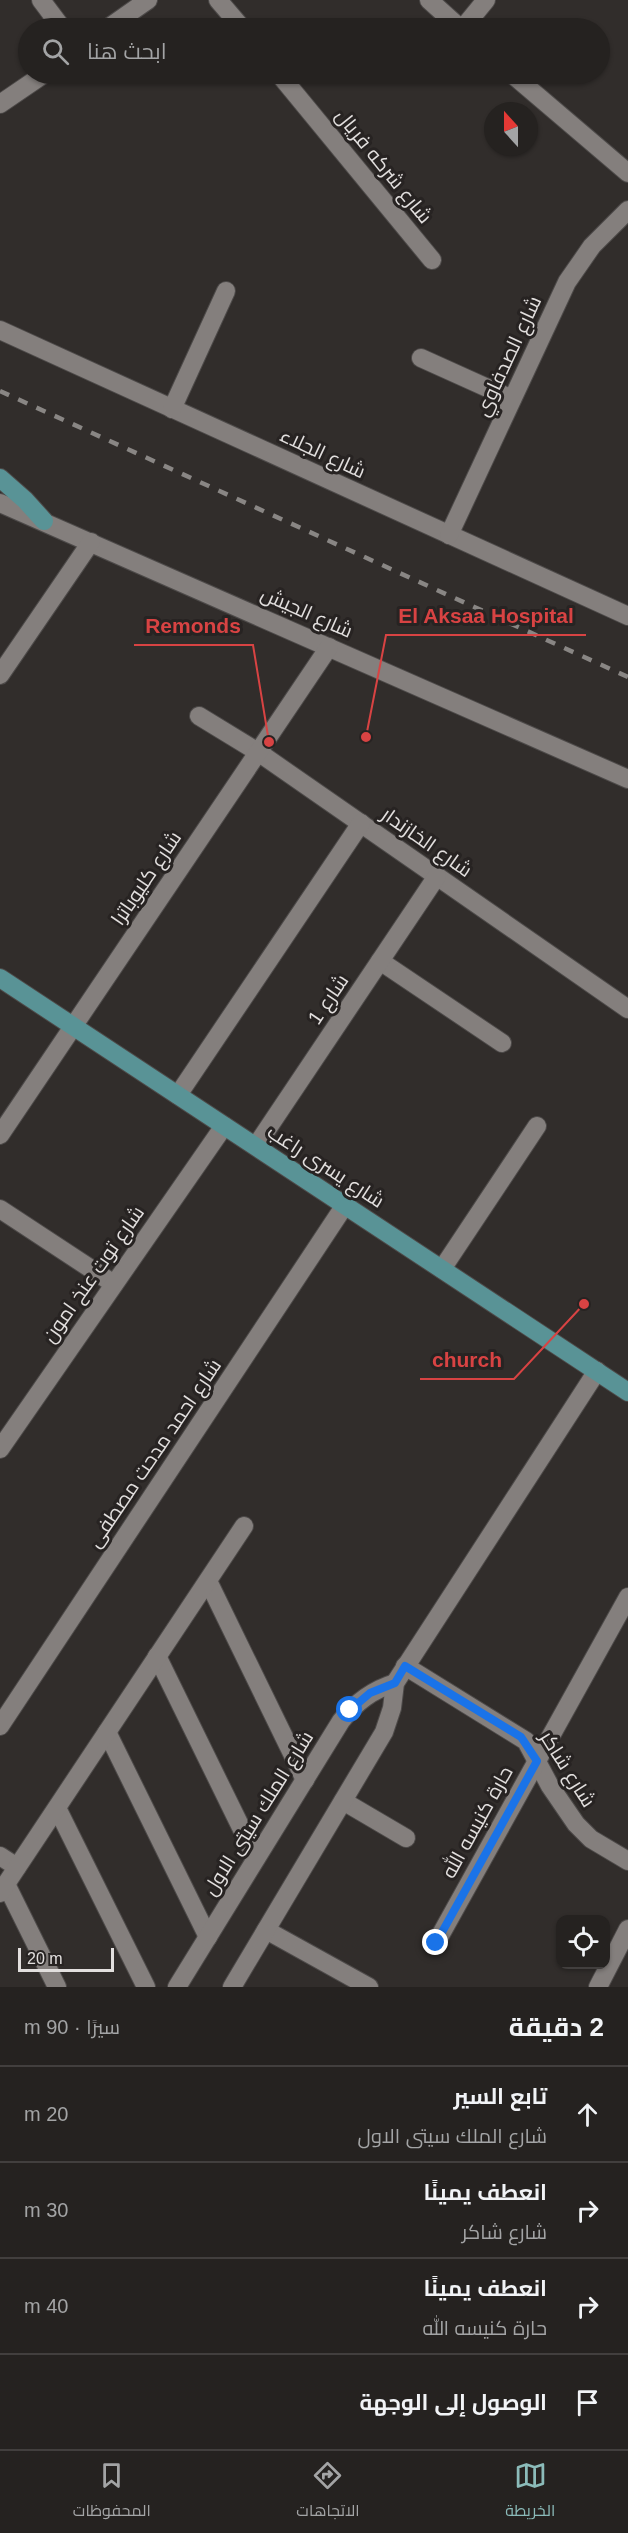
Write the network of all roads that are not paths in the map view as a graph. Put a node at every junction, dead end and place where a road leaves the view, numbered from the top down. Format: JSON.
{"nodes":[{"id":1,"x":41,"y":0,"type":"edge"},
{"id":2,"x":148,"y":0,"type":"edge"},
{"id":3,"x":218,"y":0,"type":"edge"},
{"id":4,"x":429,"y":0,"type":"edge"},
{"id":5,"x":486,"y":0,"type":"edge"},
{"id":6,"x":54,"y":18,"type":"edge"},
{"id":7,"x":122,"y":18,"type":"edge"},
{"id":8,"x":233,"y":18,"type":"edge"},
{"id":9,"x":450,"y":18,"type":"edge"},
{"id":10,"x":471,"y":18,"type":"edge"},
{"id":11,"x":29,"y":84,"type":"edge"},
{"id":12,"x":287,"y":84,"type":"edge"},
{"id":13,"x":524,"y":84,"type":"edge"},
{"id":14,"x":0,"y":104,"type":"edge"},
{"id":15,"x":628,"y":173,"type":"edge"},
{"id":16,"x":628,"y":210,"type":"edge"},
{"id":17,"x":432,"y":260,"type":"dead end"},
{"id":18,"x":226,"y":291,"type":"dead end"},
{"id":19,"x":0,"y":330,"type":"edge"},
{"id":20,"x":421,"y":358,"type":"dead end"},
{"id":21,"x":512,"y":399,"type":"junction"},
{"id":22,"x":172,"y":409,"type":"junction"},
{"id":23,"x":0,"y":478,"type":"edge"},
{"id":24,"x":0,"y":503,"type":"edge"},
{"id":25,"x":44,"y":521,"type":"junction"},
{"id":26,"x":449,"y":535,"type":"junction"},
{"id":27,"x":91,"y":542,"type":"junction"},
{"id":28,"x":628,"y":616,"type":"edge"},
{"id":29,"x":329,"y":647,"type":"junction"},
{"id":30,"x":0,"y":675,"type":"edge"},
{"id":31,"x":199,"y":716,"type":"dead end"},
{"id":32,"x":258,"y":752,"type":"junction"},
{"id":33,"x":628,"y":779,"type":"edge"},
{"id":34,"x":361,"y":823,"type":"junction"},
{"id":35,"x":437,"y":876,"type":"junction"},
{"id":36,"x":380,"y":961,"type":"junction"},
{"id":37,"x":0,"y":978,"type":"edge"},
{"id":38,"x":628,"y":1009,"type":"edge"},
{"id":39,"x":73,"y":1026,"type":"junction"},
{"id":40,"x":502,"y":1043,"type":"dead end"},
{"id":41,"x":178,"y":1095,"type":"junction"},
{"id":42,"x":224,"y":1126,"type":"junction"},
{"id":43,"x":537,"y":1126,"type":"dead end"},
{"id":44,"x":0,"y":1135,"type":"edge"},
{"id":45,"x":256,"y":1146,"type":"junction"},
{"id":46,"x":345,"y":1205,"type":"junction"},
{"id":47,"x":0,"y":1209,"type":"edge"},
{"id":48,"x":442,"y":1269,"type":"junction"},
{"id":49,"x":114,"y":1284,"type":"junction"},
{"id":50,"x":597,"y":1371,"type":"junction"},
{"id":51,"x":628,"y":1392,"type":"edge"},
{"id":52,"x":0,"y":1449,"type":"edge"},
{"id":53,"x":244,"y":1526,"type":"dead end"},
{"id":54,"x":208,"y":1581,"type":"junction"},
{"id":55,"x":628,"y":1597,"type":"edge"},
{"id":56,"x":157,"y":1656,"type":"junction"},
{"id":57,"x":405,"y":1666,"type":"junction"},
{"id":58,"x":395,"y":1683,"type":"junction"},
{"id":59,"x":0,"y":1726,"type":"edge"},
{"id":60,"x":107,"y":1732,"type":"junction"},
{"id":61,"x":537,"y":1761,"type":"junction"},
{"id":62,"x":305,"y":1780,"type":"junction"},
{"id":63,"x":343,"y":1801,"type":"junction"},
{"id":64,"x":57,"y":1808,"type":"junction"},
{"id":65,"x":406,"y":1838,"type":"dead end"},
{"id":66,"x":0,"y":1856,"type":"edge"},
{"id":67,"x":256,"y":1858,"type":"junction"},
{"id":68,"x":628,"y":1861,"type":"edge"},
{"id":69,"x":17,"y":1867,"type":"junction"},
{"id":70,"x":3,"y":1889,"type":"edge"},
{"id":71,"x":628,"y":1929,"type":"edge"},
{"id":72,"x":266,"y":1930,"type":"junction"},
{"id":73,"x":208,"y":1937,"type":"junction"},
{"id":74,"x":436,"y":1943,"type":"dead end"},
{"id":75,"x":57,"y":1987,"type":"edge"},
{"id":76,"x":146,"y":1987,"type":"edge"},
{"id":77,"x":177,"y":1987,"type":"edge"},
{"id":78,"x":232,"y":1987,"type":"edge"},
{"id":79,"x":369,"y":1987,"type":"edge"},
{"id":80,"x":598,"y":1987,"type":"edge"}],
"edges":[{"from":1,"to":6,"type":"street"},
{"from":2,"to":7,"type":"street"},
{"from":3,"to":8,"type":"street"},
{"from":4,"to":9,"type":"street"},
{"from":5,"to":10,"type":"street"},
{"from":11,"to":14,"type":"street"},
{"from":12,"to":17,"type":"street","name":"شارع شركه فريال"},
{"from":13,"to":15,"type":"street"},
{"from":16,"to":21,"type":"street","name":"شارع الصدفاوي"},
{"from":18,"to":22,"type":"street"},
{"from":19,"to":22,"type":"street","name":"شارع الجلاء"},
{"from":20,"to":21,"type":"street"},
{"from":21,"to":26,"type":"street","name":"شارع الصدفاوي"},
{"from":22,"to":26,"type":"street","name":"شارع الجلاء"},
{"from":23,"to":25,"type":"main road"},
{"from":24,"to":25,"type":"street","name":"شارع الجيش"},
{"from":25,"to":27,"type":"street","name":"شارع الجيش"},
{"from":26,"to":28,"type":"street","name":"شارع الجلاء"},
{"from":27,"to":29,"type":"street","name":"شارع الجيش"},
{"from":27,"to":30,"type":"street"},
{"from":29,"to":32,"type":"street","name":"شارع كليوباترا"},
{"from":29,"to":33,"type":"street","name":"شارع الجيش"},
{"from":31,"to":32,"type":"street","name":"شارع الخازندار"},
{"from":32,"to":34,"type":"street","name":"شارع الخازندار"},
{"from":32,"to":39,"type":"street","name":"شارع كليوباترا"},
{"from":34,"to":35,"type":"street","name":"شارع الخازندار"},
{"from":34,"to":41,"type":"street"},
{"from":35,"to":36,"type":"street","name":"شارع 1"},
{"from":35,"to":38,"type":"street","name":"شارع الخازندار"},
{"from":36,"to":40,"type":"street"},
{"from":36,"to":45,"type":"street","name":"شارع 1"},
{"from":37,"to":39,"type":"main road","name":"شارع يسرى راغب"},
{"from":39,"to":41,"type":"main road","name":"شارع يسرى راغب"},
{"from":39,"to":44,"type":"street","name":"شارع كليوباترا"},
{"from":41,"to":42,"type":"main road","name":"شارع يسرى راغب"},
{"from":42,"to":45,"type":"main road","name":"شارع يسرى راغب"},
{"from":42,"to":49,"type":"street","name":"شارع توت عنخ امون"},
{"from":43,"to":48,"type":"street"},
{"from":45,"to":46,"type":"main road","name":"شارع يسرى راغب"},
{"from":46,"to":48,"type":"main road","name":"شارع يسرى راغب"},
{"from":46,"to":59,"type":"street","name":"شارع احمد مدحت مصطفى"},
{"from":47,"to":49,"type":"street"},
{"from":48,"to":50,"type":"main road","name":"شارع يسرى راغب"},
{"from":49,"to":52,"type":"street","name":"شارع توت عنخ امون"},
{"from":50,"to":51,"type":"main road","name":"شارع يسرى راغب"},
{"from":50,"to":57,"type":"street"},
{"from":53,"to":54,"type":"street"},
{"from":54,"to":56,"type":"street"},
{"from":54,"to":62,"type":"street"},
{"from":55,"to":61,"type":"street","name":"حارة كنيسه الله"},
{"from":56,"to":60,"type":"street"},
{"from":56,"to":67,"type":"street"},
{"from":57,"to":58,"type":"street"},
{"from":57,"to":61,"type":"street","name":"شارع شاكر"},
{"from":58,"to":62,"type":"street","name":"شارع الملك سيتى الاول"},
{"from":58,"to":63,"type":"street"},
{"from":60,"to":64,"type":"street"},
{"from":60,"to":73,"type":"street"},
{"from":61,"to":68,"type":"street","name":"شارع شاكر"},
{"from":61,"to":74,"type":"street","name":"حارة كنيسه الله"},
{"from":62,"to":67,"type":"street","name":"شارع الملك سيتى الاول"},
{"from":63,"to":65,"type":"street"},
{"from":63,"to":72,"type":"street"},
{"from":64,"to":69,"type":"street"},
{"from":64,"to":76,"type":"street"},
{"from":66,"to":69,"type":"street"},
{"from":67,"to":73,"type":"street","name":"شارع الملك سيتى الاول"},
{"from":69,"to":70,"type":"street"},
{"from":70,"to":75,"type":"street"},
{"from":71,"to":80,"type":"street"},
{"from":72,"to":78,"type":"street"},
{"from":72,"to":79,"type":"street"},
{"from":73,"to":77,"type":"street","name":"شارع الملك سيتى الاول"}]}
